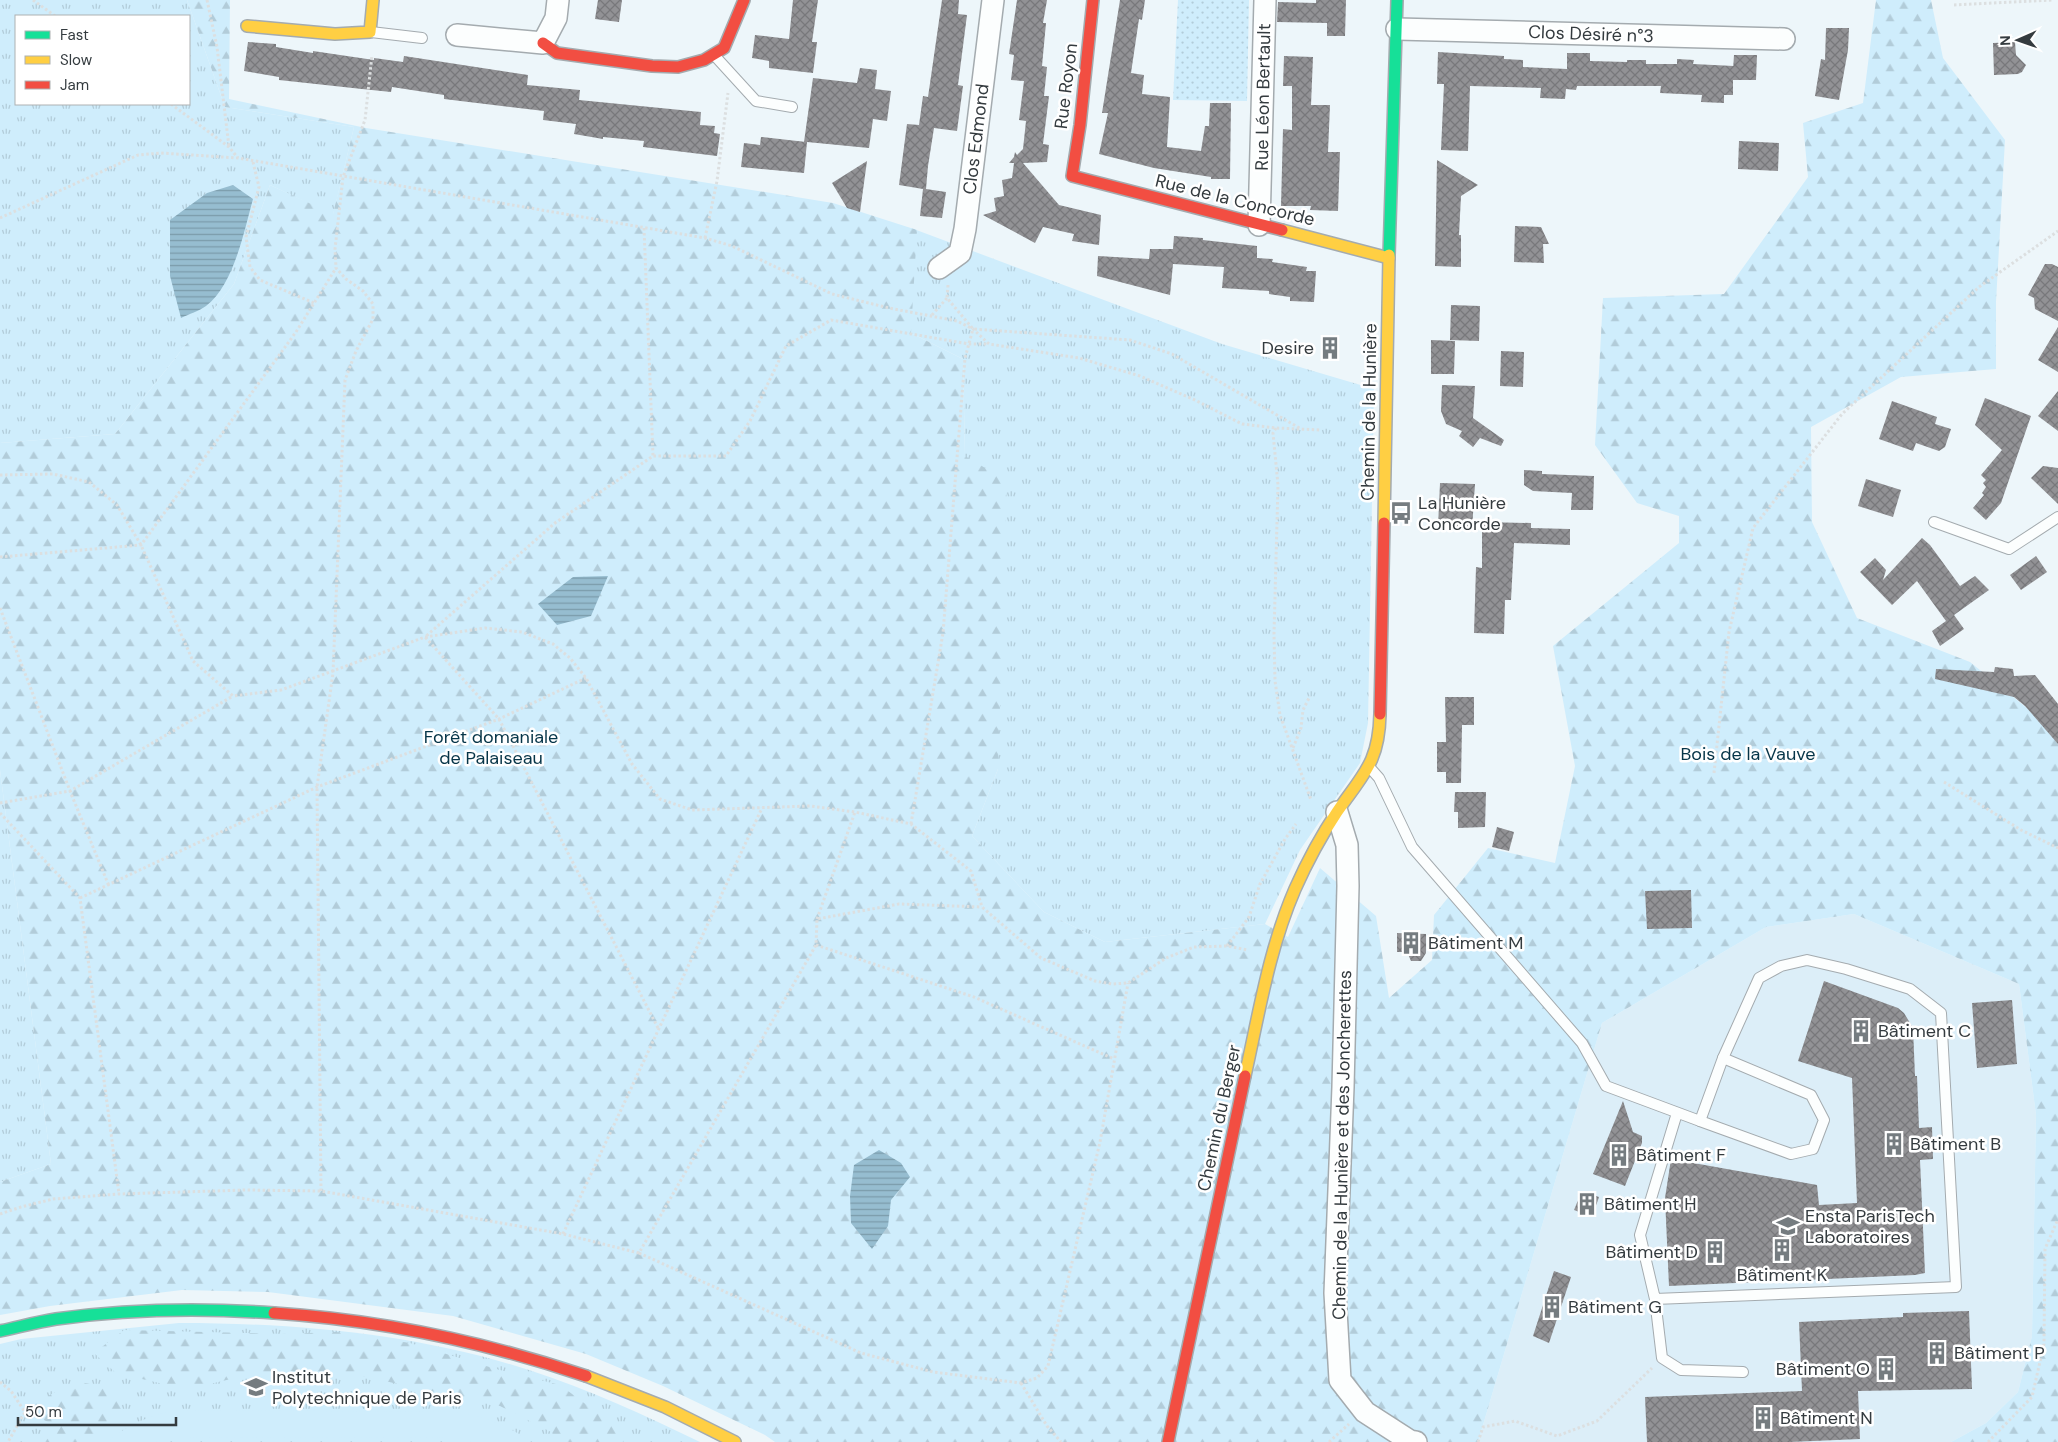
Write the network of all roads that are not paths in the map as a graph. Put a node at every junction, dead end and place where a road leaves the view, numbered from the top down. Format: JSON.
{"nodes":[{"id":1,"x":373,"y":0,"type":"edge"},
{"id":2,"x":558,"y":0,"type":"edge"},
{"id":3,"x":744,"y":0,"type":"edge"},
{"id":4,"x":993,"y":0,"type":"edge"},
{"id":5,"x":1093,"y":0,"type":"edge"},
{"id":6,"x":1265,"y":0,"type":"edge"},
{"id":7,"x":1397,"y":0,"type":"edge"},
{"id":8,"x":247,"y":26,"type":"dead end"},
{"id":9,"x":1397,"y":29,"type":"junction"},
{"id":10,"x":370,"y":32,"type":"junction"},
{"id":11,"x":457,"y":35,"type":"dead end"},
{"id":12,"x":422,"y":38,"type":"dead end"},
{"id":13,"x":1784,"y":40,"type":"dead end"},
{"id":14,"x":543,"y":43,"type":"junction"},
{"id":15,"x":713,"y":55,"type":"junction"},
{"id":16,"x":792,"y":107,"type":"dead end"},
{"id":17,"x":1072,"y":176,"type":"joint"},
{"id":18,"x":1259,"y":225,"type":"junction"},
{"id":19,"x":1389,"y":258,"type":"junction"},
{"id":20,"x":939,"y":268,"type":"road end"},
{"id":21,"x":2058,"y":517,"type":"edge"},
{"id":22,"x":1934,"y":522,"type":"dead end"},
{"id":23,"x":1370,"y":768,"type":"junction"},
{"id":24,"x":1337,"y":812,"type":"junction"},
{"id":25,"x":1723,"y":1058,"type":"junction"},
{"id":26,"x":1677,"y":1113,"type":"junction"},
{"id":27,"x":1700,"y":1121,"type":"junction"},
{"id":28,"x":1655,"y":1299,"type":"junction"},
{"id":29,"x":0,"y":1331,"type":"edge"},
{"id":30,"x":1742,"y":1372,"type":"dead end"},
{"id":31,"x":735,"y":1442,"type":"edge"},
{"id":32,"x":1168,"y":1442,"type":"edge"},
{"id":33,"x":1416,"y":1442,"type":"edge"}],
"edges":[{"from":1,"to":10,"type":"street"},
{"from":2,"to":14,"type":"street"},
{"from":3,"to":15,"type":"street"},
{"from":4,"to":20,"type":"street","name":"Clos Edmond"},
{"from":5,"to":17,"type":"street","name":"Rue Royon"},
{"from":6,"to":18,"type":"street","name":"Rue Léon Bertault"},
{"from":7,"to":9,"type":"street","name":"Chemin de la Hunière"},
{"from":8,"to":10,"type":"street"},
{"from":9,"to":13,"type":"street","name":"Clos Désiré n°3"},
{"from":9,"to":19,"type":"street","name":"Chemin de la Hunière"},
{"from":10,"to":12,"type":"lane"},
{"from":11,"to":14,"type":"street"},
{"from":14,"to":15,"type":"street"},
{"from":15,"to":16,"type":"lane"},
{"from":17,"to":18,"type":"street","name":"Rue de la Concorde"},
{"from":18,"to":19,"type":"street","name":"Rue de la Concorde"},
{"from":19,"to":23,"type":"street","name":"Chemin de la Hunière"},
{"from":21,"to":22,"type":"lane"},
{"from":23,"to":24,"type":"street","name":"Chemin de la Hunière"},
{"from":23,"to":26,"type":"lane"},
{"from":24,"to":32,"type":"street","name":"Chemin du Berger"},
{"from":24,"to":33,"type":"street","name":"Chemin de la Hunière et des Joncherettes"},
{"from":25,"to":27,"type":"lane"},
{"from":25,"to":27,"type":"lane"},
{"from":25,"to":28,"type":"lane"},
{"from":26,"to":27,"type":"lane"},
{"from":26,"to":28,"type":"lane"},
{"from":28,"to":30,"type":"lane"},
{"from":29,"to":31,"type":"street"}]}
